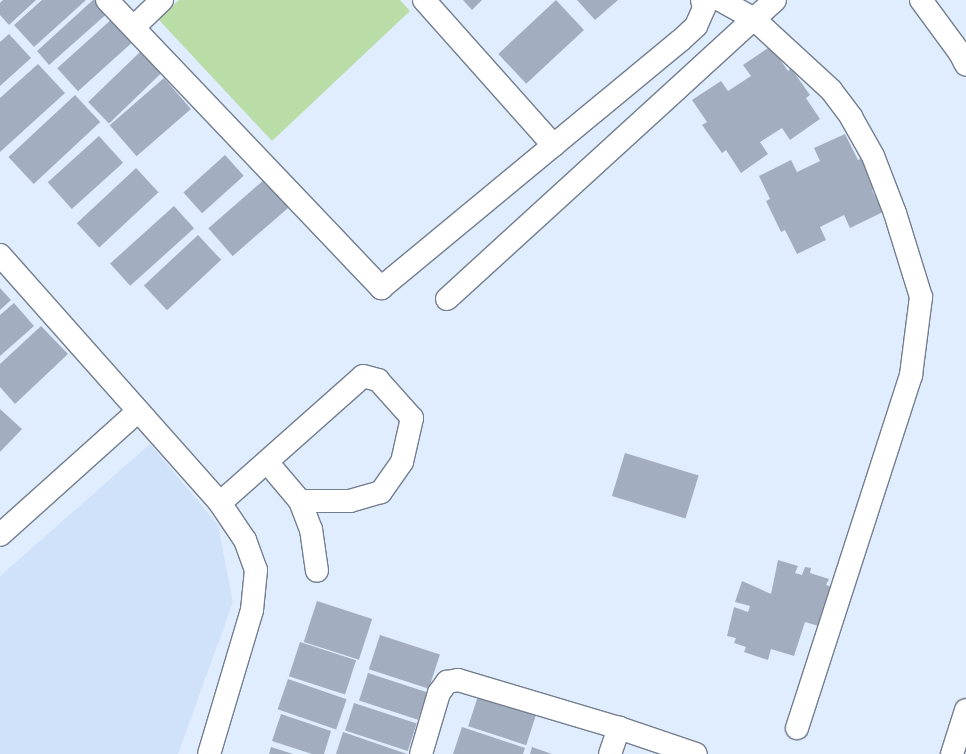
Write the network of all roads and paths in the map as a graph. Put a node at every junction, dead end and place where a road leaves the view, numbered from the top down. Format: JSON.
{"nodes":[{"id":1,"x":107,"y":0,"type":"edge"},
{"id":2,"x":162,"y":0,"type":"edge"},
{"id":3,"x":424,"y":0,"type":"edge"},
{"id":4,"x":702,"y":0,"type":"edge"},
{"id":5,"x":720,"y":0,"type":"edge"},
{"id":6,"x":775,"y":0,"type":"edge"},
{"id":7,"x":921,"y":0,"type":"edge"},
{"id":8,"x":754,"y":19,"type":"junction"},
{"id":9,"x":134,"y":27,"type":"junction"},
{"id":10,"x":966,"y":65,"type":"edge"},
{"id":11,"x":554,"y":146,"type":"junction"},
{"id":12,"x":0,"y":255,"type":"edge"},
{"id":13,"x":447,"y":299,"type":"dead end"},
{"id":14,"x":137,"y":412,"type":"junction"},
{"id":15,"x":267,"y":462,"type":"junction"},
{"id":16,"x":300,"y":501,"type":"junction"},
{"id":17,"x":220,"y":503,"type":"junction"},
{"id":18,"x":0,"y":535,"type":"edge"},
{"id":19,"x":317,"y":571,"type":"dead end"},
{"id":20,"x":966,"y":710,"type":"edge"},
{"id":21,"x":619,"y":728,"type":"junction"},
{"id":22,"x":797,"y":728,"type":"dead end"},
{"id":23,"x":209,"y":754,"type":"edge"},
{"id":24,"x":421,"y":754,"type":"edge"},
{"id":25,"x":610,"y":754,"type":"edge"},
{"id":26,"x":696,"y":754,"type":"edge"},
{"id":27,"x":952,"y":754,"type":"edge"}],
"edges":[{"from":1,"to":9,"type":"street"},
{"from":2,"to":9,"type":"street"},
{"from":3,"to":11,"type":"street"},
{"from":4,"to":11,"type":"street"},
{"from":5,"to":8,"type":"street"},
{"from":6,"to":8,"type":"street"},
{"from":7,"to":10,"type":"street"},
{"from":8,"to":13,"type":"street"},
{"from":8,"to":22,"type":"street"},
{"from":9,"to":11,"type":"street"},
{"from":12,"to":14,"type":"street"},
{"from":14,"to":17,"type":"street"},
{"from":14,"to":18,"type":"street"},
{"from":15,"to":16,"type":"street"},
{"from":15,"to":16,"type":"street"},
{"from":15,"to":17,"type":"street"},
{"from":16,"to":19,"type":"street"},
{"from":17,"to":23,"type":"street"},
{"from":20,"to":27,"type":"street"},
{"from":21,"to":24,"type":"street"},
{"from":21,"to":25,"type":"street"},
{"from":21,"to":26,"type":"street"}]}
